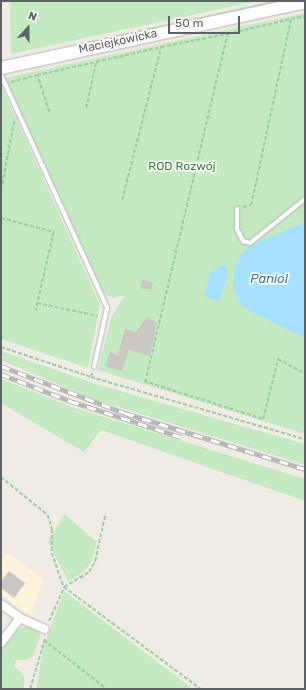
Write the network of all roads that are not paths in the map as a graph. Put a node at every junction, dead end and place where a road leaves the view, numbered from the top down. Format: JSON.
{"nodes":[{"id":1,"x":305,"y":2,"type":"edge"},
{"id":2,"x":1,"y":68,"type":"edge"},
{"id":3,"x":1,"y":75,"type":"edge"},
{"id":4,"x":305,"y":199,"type":"edge"},
{"id":5,"x":237,"y":209,"type":"road end"},
{"id":6,"x":94,"y":367,"type":"road end"},
{"id":7,"x":1,"y":604,"type":"edge"},
{"id":8,"x":20,"y":618,"type":"junction"},
{"id":9,"x":45,"y":629,"type":"road end"},
{"id":10,"x":1,"y":643,"type":"edge"}],
"edges":[{"from":1,"to":2,"type":"street","name":"Maciejkowicka"},
{"from":3,"to":6,"type":"lane"},
{"from":4,"to":5,"type":"lane"},
{"from":7,"to":8,"type":"street"},
{"from":8,"to":9,"type":"street"},
{"from":8,"to":10,"type":"street"}]}
